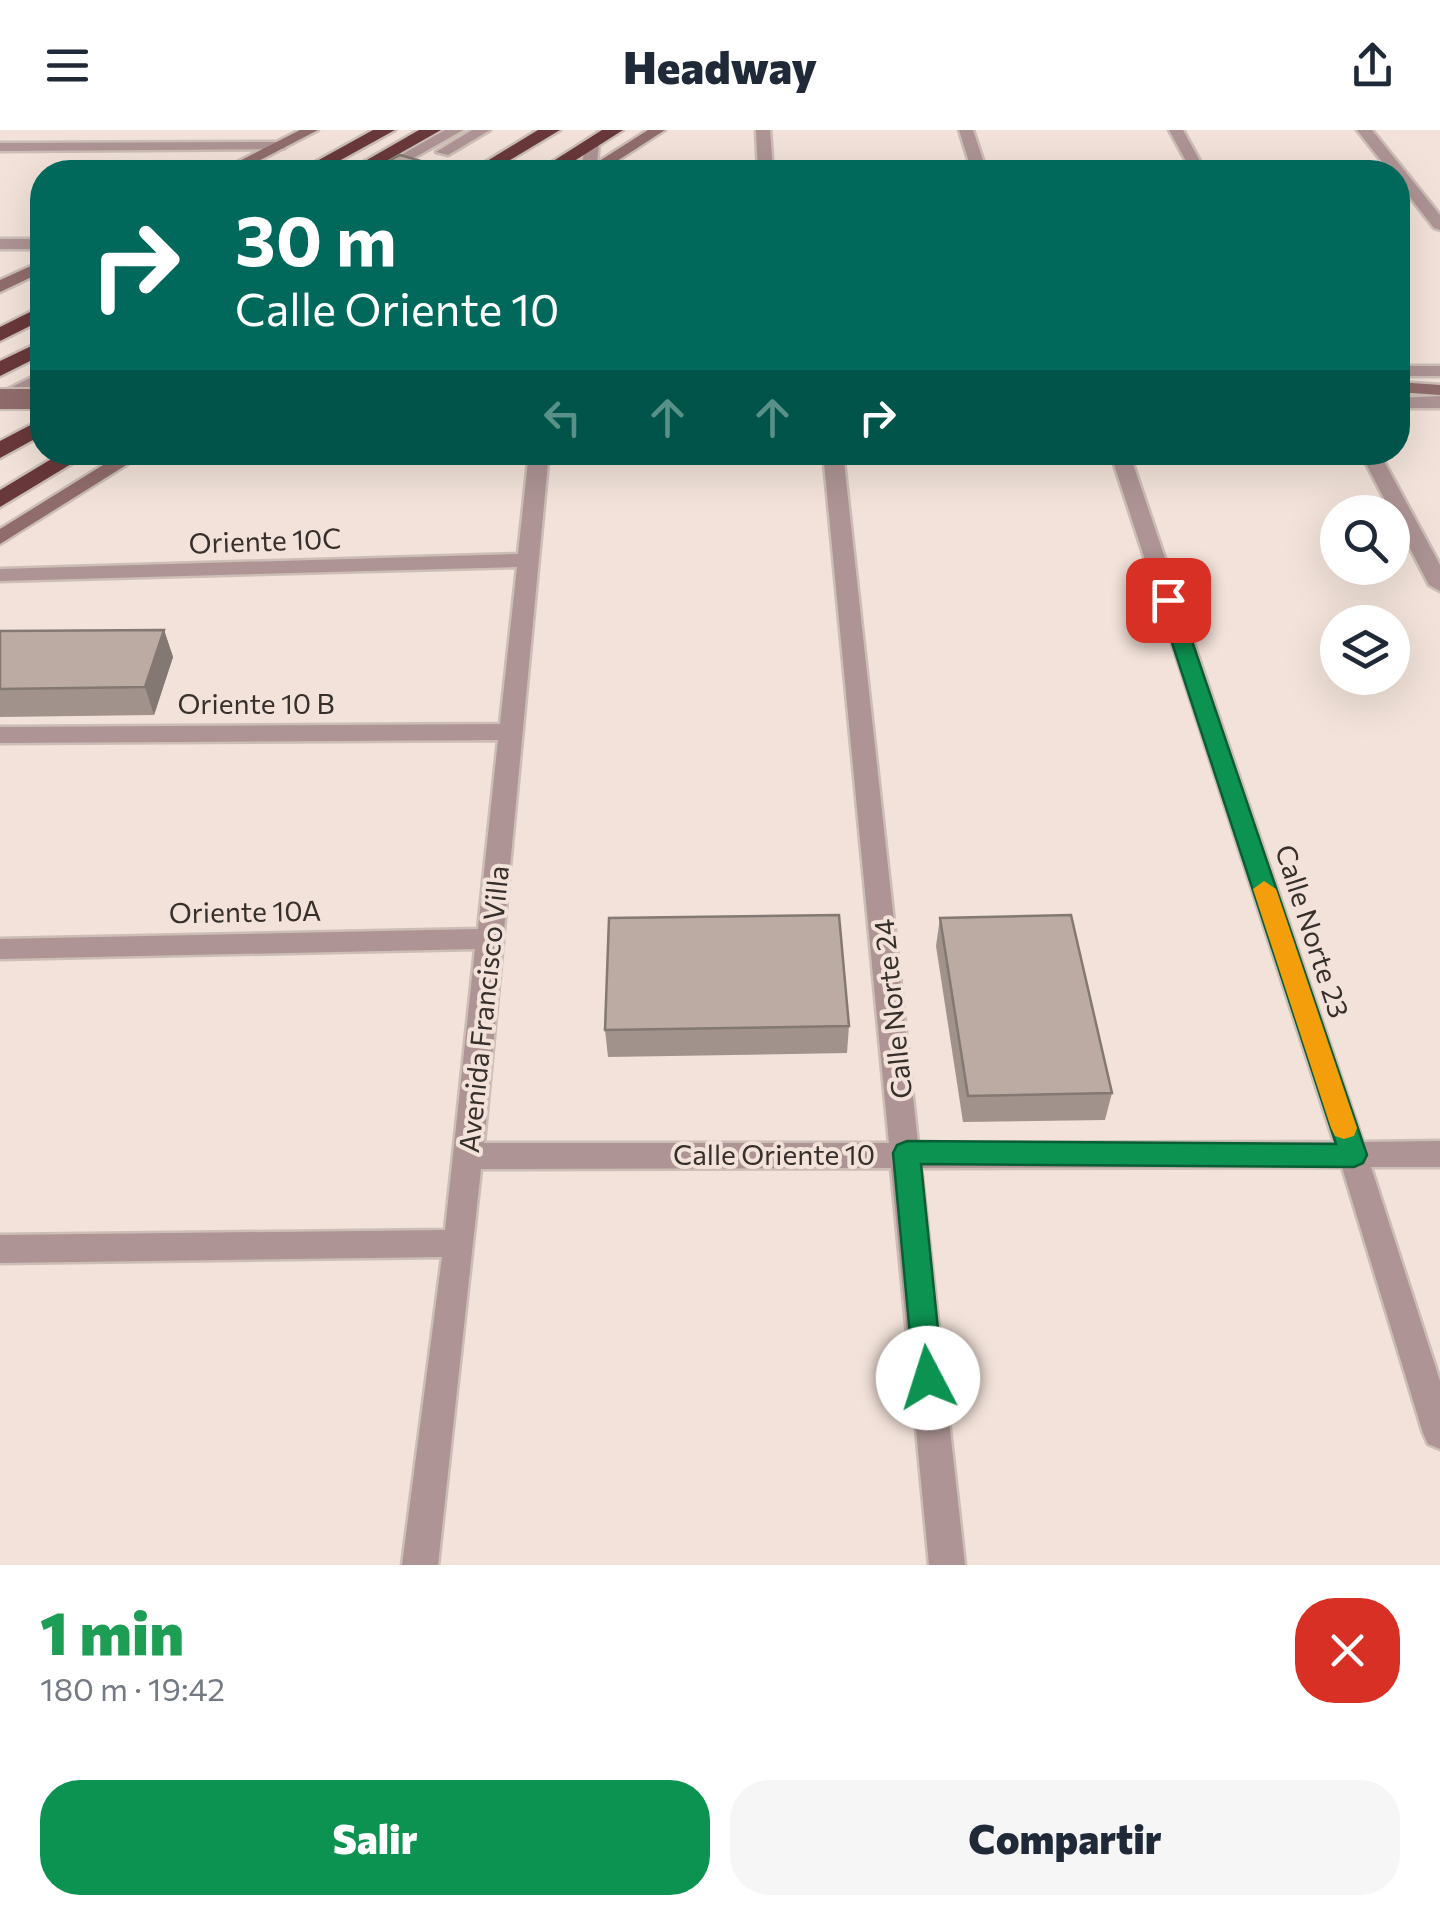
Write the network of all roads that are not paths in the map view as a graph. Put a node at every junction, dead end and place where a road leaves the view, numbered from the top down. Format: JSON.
{"nodes":[{"id":1,"x":311,"y":130,"type":"edge"},
{"id":2,"x":386,"y":130,"type":"edge"},
{"id":3,"x":432,"y":130,"type":"edge"},
{"id":4,"x":456,"y":130,"type":"edge"},
{"id":5,"x":482,"y":130,"type":"edge"},
{"id":6,"x":551,"y":130,"type":"edge"},
{"id":7,"x":614,"y":130,"type":"edge"},
{"id":8,"x":658,"y":130,"type":"edge"},
{"id":9,"x":763,"y":130,"type":"edge"},
{"id":10,"x":966,"y":130,"type":"edge"},
{"id":11,"x":1176,"y":130,"type":"edge"},
{"id":12,"x":1364,"y":130,"type":"edge"},
{"id":13,"x":592,"y":144,"type":"junction"},
{"id":14,"x":280,"y":146,"type":"junction"},
{"id":15,"x":0,"y":147,"type":"edge"},
{"id":16,"x":251,"y":160,"type":"edge"},
{"id":17,"x":329,"y":160,"type":"edge"},
{"id":18,"x":377,"y":160,"type":"edge"},
{"id":19,"x":401,"y":160,"type":"edge"},
{"id":20,"x":428,"y":160,"type":"edge"},
{"id":21,"x":499,"y":160,"type":"edge"},
{"id":22,"x":565,"y":160,"type":"edge"},
{"id":23,"x":590,"y":160,"type":"edge"},
{"id":24,"x":609,"y":160,"type":"edge"},
{"id":25,"x":765,"y":160,"type":"edge"},
{"id":26,"x":976,"y":160,"type":"edge"},
{"id":27,"x":1193,"y":160,"type":"edge"},
{"id":28,"x":1388,"y":160,"type":"edge"},
{"id":29,"x":1410,"y":187,"type":"edge"},
{"id":30,"x":1440,"y":224,"type":"edge"},
{"id":31,"x":0,"y":244,"type":"edge"},
{"id":32,"x":30,"y":244,"type":"edge"},
{"id":33,"x":30,"y":272,"type":"edge"},
{"id":34,"x":0,"y":288,"type":"edge"},
{"id":35,"x":30,"y":319,"type":"edge"},
{"id":36,"x":0,"y":335,"type":"edge"},
{"id":37,"x":30,"y":354,"type":"edge"},
{"id":38,"x":30,"y":366,"type":"edge"},
{"id":39,"x":0,"y":370,"type":"edge"},
{"id":40,"x":1410,"y":371,"type":"edge"},
{"id":41,"x":1440,"y":371,"type":"edge"},
{"id":42,"x":0,"y":382,"type":"edge"},
{"id":43,"x":30,"y":384,"type":"edge"},
{"id":44,"x":1410,"y":387,"type":"edge"},
{"id":45,"x":1440,"y":387,"type":"edge"},
{"id":46,"x":30,"y":399,"type":"edge"},
{"id":47,"x":0,"y":400,"type":"edge"},
{"id":48,"x":1440,"y":402,"type":"edge"},
{"id":49,"x":1410,"y":403,"type":"edge"},
{"id":50,"x":30,"y":433,"type":"edge"},
{"id":51,"x":0,"y":451,"type":"edge"},
{"id":52,"x":58,"y":465,"type":"edge"},
{"id":53,"x":117,"y":465,"type":"edge"},
{"id":54,"x":538,"y":465,"type":"edge"},
{"id":55,"x":834,"y":465,"type":"edge"},
{"id":56,"x":1122,"y":465,"type":"edge"},
{"id":57,"x":1376,"y":465,"type":"edge"},
{"id":58,"x":0,"y":500,"type":"edge"},
{"id":59,"x":0,"y":538,"type":"edge"},
{"id":60,"x":531,"y":560,"type":"junction"},
{"id":61,"x":0,"y":575,"type":"edge"},
{"id":62,"x":1440,"y":585,"type":"edge"},
{"id":63,"x":512,"y":732,"type":"junction"},
{"id":64,"x":0,"y":735,"type":"edge"},
{"id":65,"x":491,"y":938,"type":"junction"},
{"id":66,"x":0,"y":949,"type":"edge"},
{"id":67,"x":907,"y":1153,"type":"junction"},
{"id":68,"x":1440,"y":1154,"type":"edge"},
{"id":69,"x":1354,"y":1155,"type":"junction"},
{"id":70,"x":468,"y":1156,"type":"junction"},
{"id":71,"x":459,"y":1244,"type":"junction"},
{"id":72,"x":0,"y":1249,"type":"edge"},
{"id":73,"x":1440,"y":1433,"type":"edge"},
{"id":74,"x":420,"y":1565,"type":"edge"},
{"id":75,"x":947,"y":1565,"type":"edge"}],
"edges":[{"from":1,"to":14,"type":"street"},
{"from":2,"to":17,"type":"highway"},
{"from":3,"to":18,"type":"highway"},
{"from":4,"to":19,"type":"street"},
{"from":5,"to":20,"type":"street"},
{"from":6,"to":21,"type":"highway"},
{"from":7,"to":13,"type":"highway"},
{"from":8,"to":24,"type":"street"},
{"from":9,"to":25,"type":"street"},
{"from":10,"to":26,"type":"street"},
{"from":11,"to":27,"type":"street"},
{"from":12,"to":28,"type":"street"},
{"from":13,"to":22,"type":"highway"},
{"from":13,"to":23,"type":"street"},
{"from":14,"to":15,"type":"street"},
{"from":14,"to":16,"type":"street"},
{"from":29,"to":30,"type":"street"},
{"from":31,"to":32,"type":"street"},
{"from":33,"to":34,"type":"street"},
{"from":35,"to":36,"type":"highway"},
{"from":37,"to":39,"type":"highway"},
{"from":38,"to":42,"type":"street"},
{"from":40,"to":41,"type":"street"},
{"from":43,"to":47,"type":"street"},
{"from":44,"to":45,"type":"street"},
{"from":46,"to":47,"type":"street","bridge":true},
{"from":48,"to":49,"type":"street"},
{"from":50,"to":51,"type":"highway"},
{"from":52,"to":58,"type":"highway"},
{"from":53,"to":59,"type":"street"},
{"from":54,"to":60,"type":"street","name":"Avenida Francisco Villa"},
{"from":55,"to":67,"type":"street","name":"Calle Norte 24"},
{"from":56,"to":69,"type":"street","name":"Calle Norte 23"},
{"from":57,"to":62,"type":"street"},
{"from":60,"to":61,"type":"street","name":"Oriente 10C"},
{"from":60,"to":63,"type":"street","name":"Avenida Francisco Villa"},
{"from":63,"to":64,"type":"street","name":"Oriente 10 B"},
{"from":63,"to":65,"type":"street","name":"Avenida Francisco Villa"},
{"from":65,"to":66,"type":"street","name":"Oriente 10A"},
{"from":65,"to":70,"type":"street","name":"Avenida Francisco Villa"},
{"from":67,"to":69,"type":"street","name":"Calle Oriente 10"},
{"from":67,"to":70,"type":"street","name":"Calle Oriente 10"},
{"from":67,"to":75,"type":"street","name":"Calle Norte 24"},
{"from":68,"to":69,"type":"street","name":"Calle Oriente 10"},
{"from":69,"to":73,"type":"street","name":"Calle Norte 23"},
{"from":70,"to":71,"type":"street","name":"Avenida Francisco Villa"},
{"from":71,"to":72,"type":"street"},
{"from":71,"to":74,"type":"street","name":"Avenida Francisco Villa"}]}
